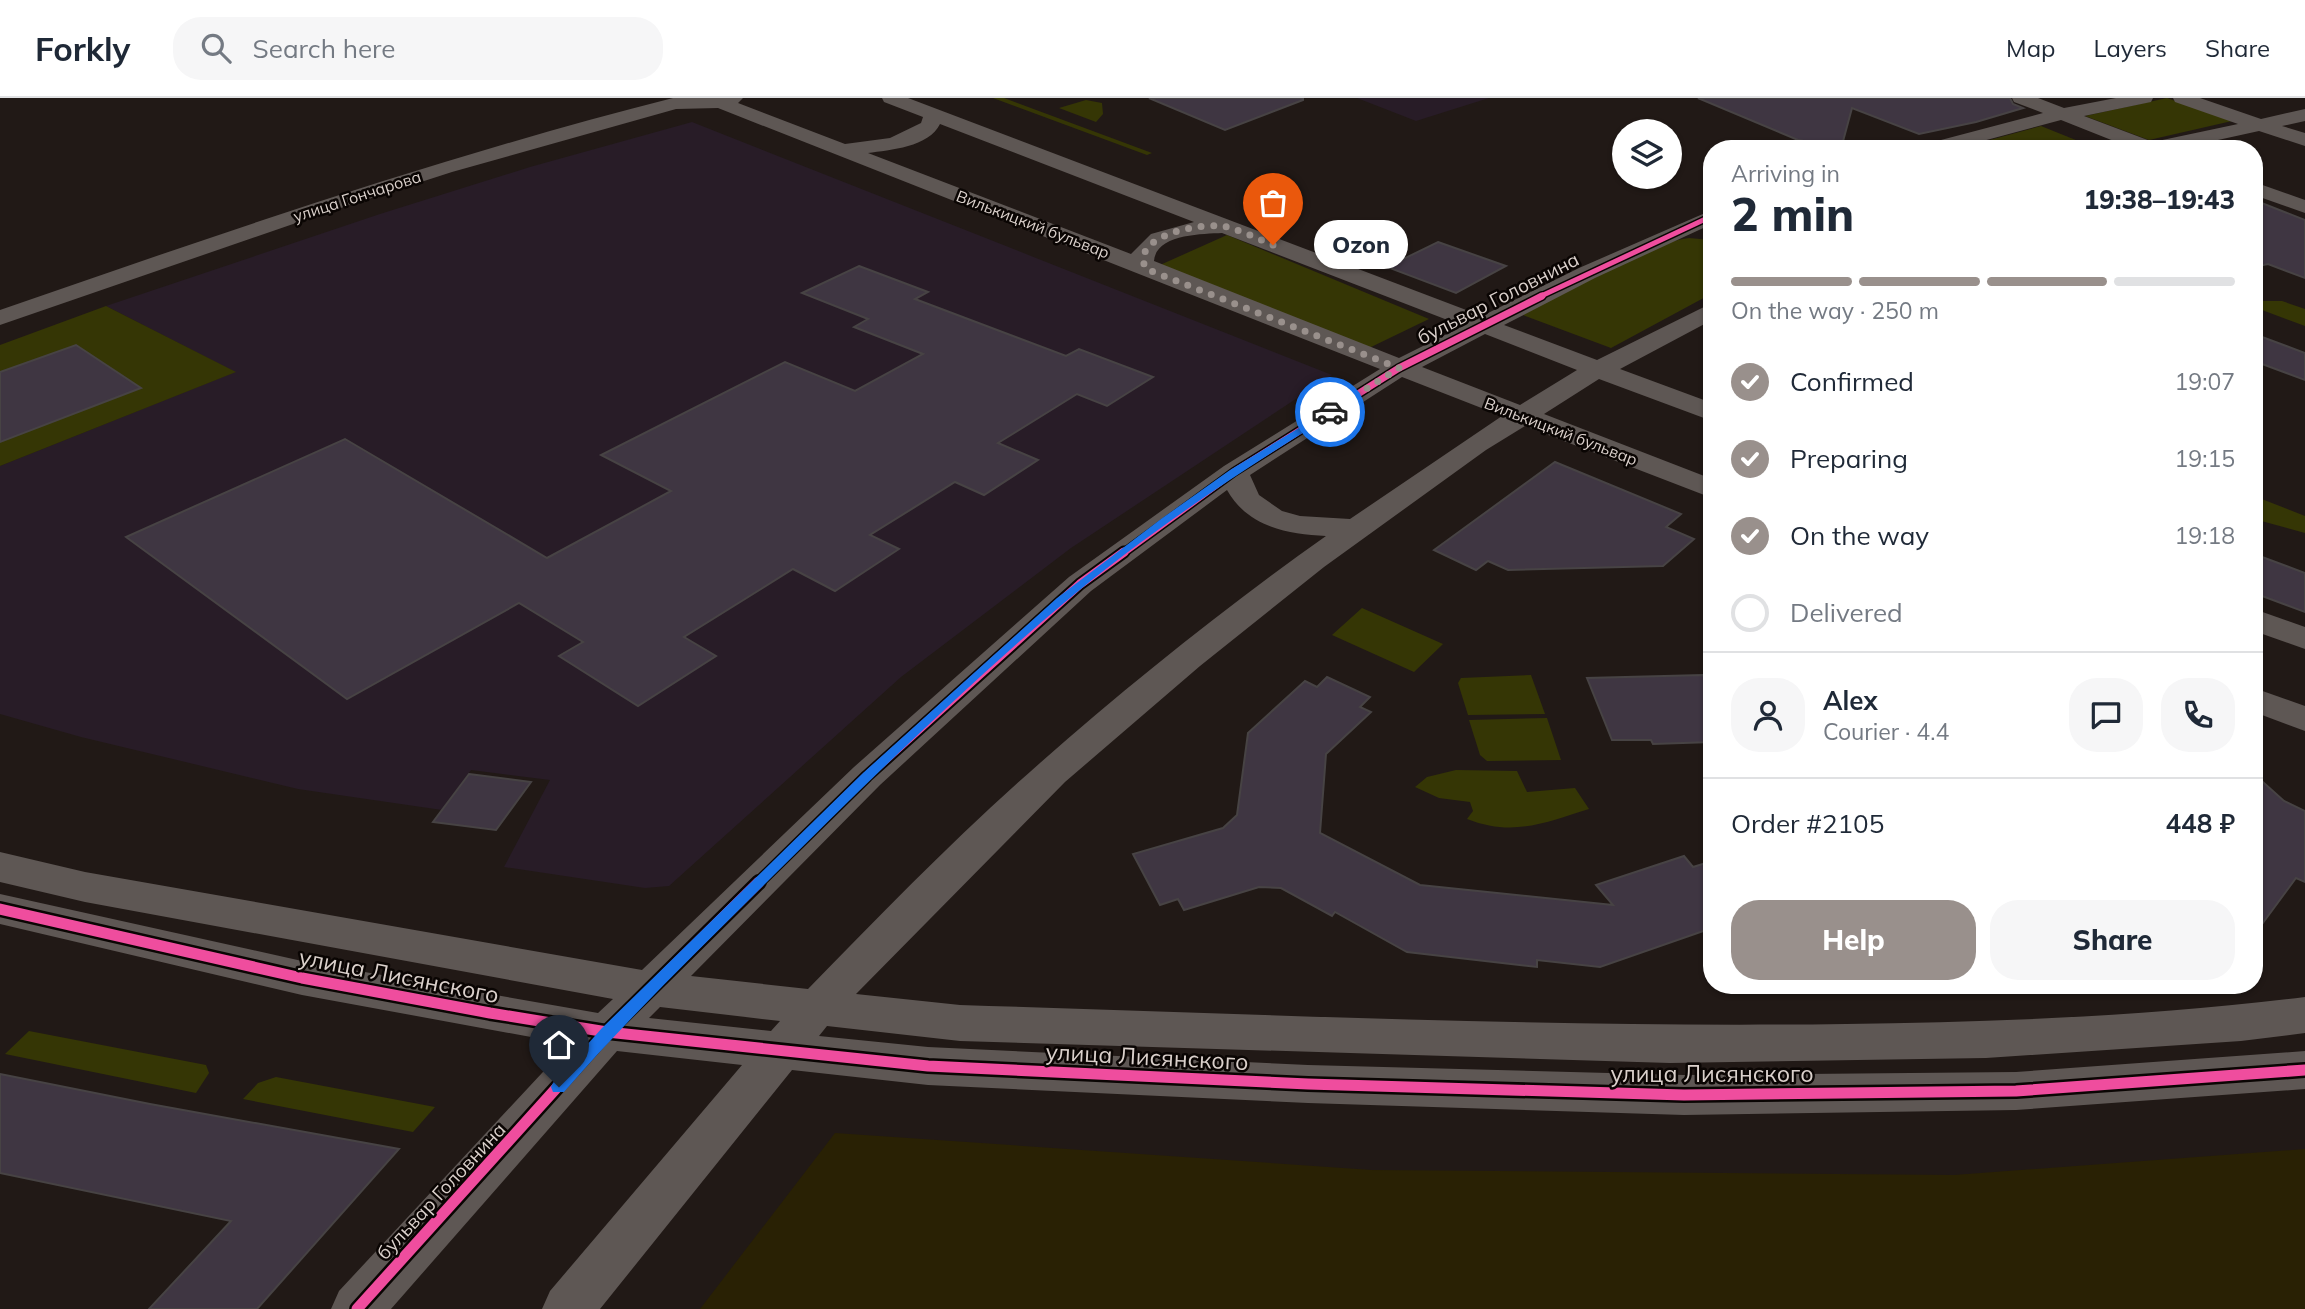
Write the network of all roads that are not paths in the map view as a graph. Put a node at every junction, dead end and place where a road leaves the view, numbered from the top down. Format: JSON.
{"nodes":[{"id":1,"x":891,"y":98,"type":"edge"},
{"id":2,"x":2021,"y":98,"type":"edge"},
{"id":3,"x":2144,"y":98,"type":"edge"},
{"id":4,"x":2182,"y":98,"type":"edge"},
{"id":5,"x":727,"y":100,"type":"edge"},
{"id":6,"x":933,"y":114,"type":"junction"},
{"id":7,"x":2063,"y":114,"type":"junction"},
{"id":8,"x":2305,"y":115,"type":"edge"},
{"id":9,"x":2259,"y":125,"type":"junction"},
{"id":10,"x":786,"y":128,"type":"junction"},
{"id":11,"x":1972,"y":140,"type":"edge"},
{"id":12,"x":2128,"y":140,"type":"edge"},
{"id":13,"x":2192,"y":140,"type":"edge"},
{"id":14,"x":2305,"y":141,"type":"edge"},
{"id":15,"x":841,"y":149,"type":"junction"},
{"id":16,"x":2263,"y":191,"type":"edge"},
{"id":17,"x":2305,"y":207,"type":"edge"},
{"id":18,"x":952,"y":215,"type":"dead end"},
{"id":19,"x":1703,"y":220,"type":"edge"},
{"id":20,"x":1225,"y":226,"type":"junction"},
{"id":21,"x":1675,"y":231,"type":"junction"},
{"id":22,"x":1703,"y":233,"type":"edge"},
{"id":23,"x":1062,"y":257,"type":"dead end"},
{"id":24,"x":1137,"y":265,"type":"junction"},
{"id":25,"x":1703,"y":315,"type":"edge"},
{"id":26,"x":0,"y":318,"type":"edge"},
{"id":27,"x":1484,"y":326,"type":"junction"},
{"id":28,"x":1399,"y":368,"type":"junction"},
{"id":29,"x":1597,"y":369,"type":"junction"},
{"id":30,"x":1703,"y":410,"type":"edge"},
{"id":31,"x":1518,"y":415,"type":"junction"},
{"id":32,"x":1234,"y":472,"type":"junction"},
{"id":33,"x":1703,"y":486,"type":"edge"},
{"id":34,"x":1357,"y":529,"type":"junction"},
{"id":35,"x":2263,"y":623,"type":"edge"},
{"id":36,"x":2305,"y":639,"type":"edge"},
{"id":37,"x":2263,"y":703,"type":"edge"},
{"id":38,"x":2305,"y":719,"type":"edge"},
{"id":39,"x":0,"y":867,"type":"edge"},
{"id":40,"x":0,"y":909,"type":"edge"},
{"id":41,"x":652,"y":989,"type":"junction"},
{"id":42,"x":816,"y":1008,"type":"junction"},
{"id":43,"x":2305,"y":1015,"type":"edge"},
{"id":44,"x":607,"y":1032,"type":"junction"},
{"id":45,"x":780,"y":1051,"type":"junction"},
{"id":46,"x":2305,"y":1070,"type":"edge"},
{"id":47,"x":357,"y":1309,"type":"edge"},
{"id":48,"x":568,"y":1309,"type":"edge"}],
"edges":[{"from":1,"to":6,"type":"street"},
{"from":2,"to":7,"type":"street"},
{"from":3,"to":7,"type":"street"},
{"from":4,"to":9,"type":"street"},
{"from":5,"to":10,"type":"street","name":"Вилькицкий бульвар"},
{"from":5,"to":26,"type":"street","name":"улица Гончарова"},
{"from":6,"to":15,"type":"street"},
{"from":6,"to":20,"type":"street"},
{"from":7,"to":11,"type":"street"},
{"from":7,"to":12,"type":"street"},
{"from":8,"to":9,"type":"street"},
{"from":9,"to":13,"type":"street"},
{"from":9,"to":14,"type":"street"},
{"from":10,"to":15,"type":"street","name":"Вилькицкий бульвар"},
{"from":10,"to":18,"type":"street"},
{"from":15,"to":24,"type":"street","name":"Вилькицкий бульвар"},
{"from":16,"to":17,"type":"street"},
{"from":19,"to":21,"type":"street","name":"бульвар Головнина"},
{"from":20,"to":24,"type":"street"},
{"from":20,"to":27,"type":"street"},
{"from":21,"to":22,"type":"street"},
{"from":21,"to":27,"type":"street","name":"бульвар Головнина"},
{"from":23,"to":24,"type":"street"},
{"from":24,"to":28,"type":"street","name":"Вилькицкий бульвар"},
{"from":25,"to":29,"type":"street"},
{"from":27,"to":28,"type":"street","name":"бульвар Головнина"},
{"from":27,"to":29,"type":"street"},
{"from":28,"to":31,"type":"street","name":"Вилькицкий бульвар"},
{"from":28,"to":32,"type":"street","name":"бульвар Головнина"},
{"from":29,"to":30,"type":"street"},
{"from":29,"to":31,"type":"street"},
{"from":31,"to":33,"type":"street","name":"Вилькицкий бульвар"},
{"from":31,"to":34,"type":"street"},
{"from":32,"to":34,"type":"street"},
{"from":32,"to":41,"type":"street","name":"бульвар Головнина"},
{"from":34,"to":42,"type":"street"},
{"from":35,"to":36,"type":"street"},
{"from":37,"to":38,"type":"street"},
{"from":39,"to":41,"type":"street","name":"улица Лисянского"},
{"from":40,"to":44,"type":"street","name":"улица Лисянского"},
{"from":41,"to":42,"type":"street","name":"улица Лисянского"},
{"from":41,"to":44,"type":"street","name":"бульвар Головнина"},
{"from":42,"to":43,"type":"street","name":"улица Лисянского"},
{"from":42,"to":45,"type":"street"},
{"from":44,"to":45,"type":"street","name":"улица Лисянского"},
{"from":44,"to":47,"type":"street","name":"бульвар Головнина"},
{"from":45,"to":46,"type":"street","name":"улица Лисянского"},
{"from":45,"to":48,"type":"street"}]}
